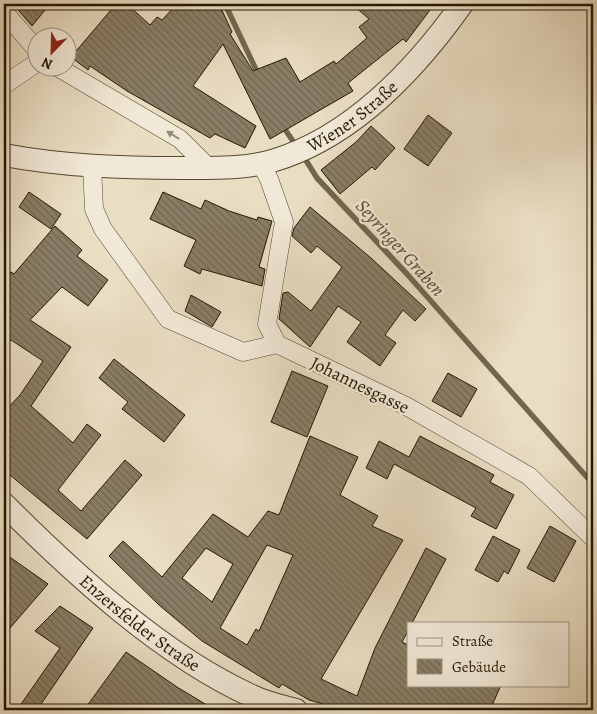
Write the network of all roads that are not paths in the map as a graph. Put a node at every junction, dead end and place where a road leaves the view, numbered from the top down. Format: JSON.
{"nodes":[{"id":1,"x":462,"y":4,"type":"edge"},
{"id":2,"x":4,"y":12,"type":"edge"},
{"id":3,"x":28,"y":40,"type":"edge"},
{"id":4,"x":28,"y":69,"type":"edge"},
{"id":5,"x":76,"y":78,"type":"edge"},
{"id":6,"x":4,"y":85,"type":"edge"},
{"id":7,"x":4,"y":155,"type":"edge"},
{"id":8,"x":268,"y":162,"type":"junction"},
{"id":9,"x":92,"y":167,"type":"junction"},
{"id":10,"x":209,"y":168,"type":"junction"},
{"id":11,"x":277,"y":344,"type":"junction"},
{"id":12,"x":4,"y":504,"type":"edge"},
{"id":13,"x":593,"y":538,"type":"edge"},
{"id":14,"x":296,"y":710,"type":"edge"}],
"edges":[{"from":1,"to":8,"type":"street","name":"Wiener Straße"},
{"from":2,"to":3,"type":"street"},
{"from":4,"to":6,"type":"street"},
{"from":10,"to":5,"type":"street","one_way":true},
{"from":7,"to":9,"type":"street","name":"Wiener Straße"},
{"from":8,"to":10,"type":"street","name":"Wiener Straße"},
{"from":8,"to":11,"type":"street"},
{"from":9,"to":10,"type":"street","name":"Wiener Straße"},
{"from":9,"to":11,"type":"street"},
{"from":11,"to":13,"type":"street","name":"Johannesgasse"},
{"from":12,"to":14,"type":"street","name":"Enzersfelder Straße"}]}
